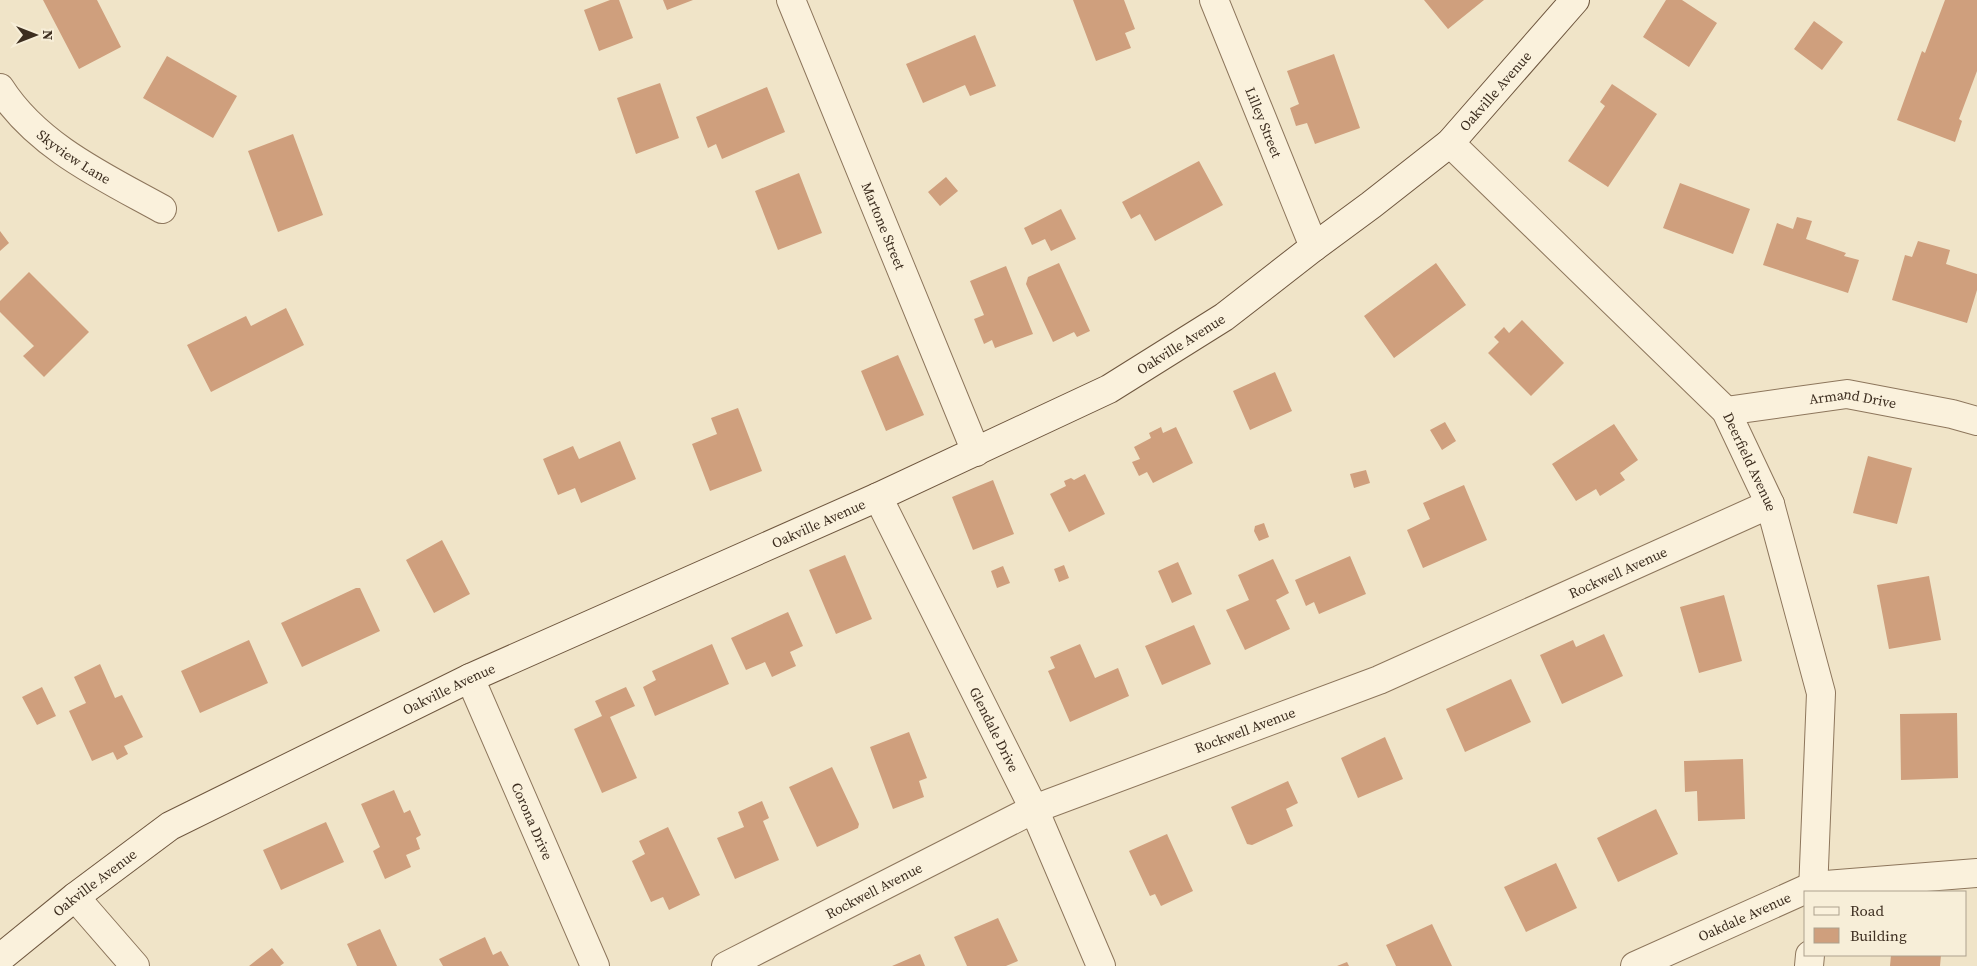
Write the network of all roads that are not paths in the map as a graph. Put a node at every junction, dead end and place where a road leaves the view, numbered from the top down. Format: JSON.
{"nodes":[{"id":1,"x":791,"y":0,"type":"edge"},
{"id":2,"x":1214,"y":0,"type":"edge"},
{"id":3,"x":1575,"y":0,"type":"edge"},
{"id":4,"x":0,"y":88,"type":"edge"},
{"id":5,"x":1450,"y":143,"type":"junction"},
{"id":6,"x":162,"y":209,"type":"dead end"},
{"id":7,"x":1314,"y":247,"type":"junction"},
{"id":8,"x":1726,"y":411,"type":"junction"},
{"id":9,"x":1977,"y":421,"type":"edge"},
{"id":10,"x":976,"y":452,"type":"junction"},
{"id":11,"x":878,"y":497,"type":"junction"},
{"id":12,"x":1770,"y":504,"type":"junction"},
{"id":13,"x":470,"y":678,"type":"junction"},
{"id":14,"x":1034,"y":809,"type":"junction"},
{"id":15,"x":1977,"y":873,"type":"edge"},
{"id":16,"x":1813,"y":889,"type":"edge"},
{"id":17,"x":1804,"y":893,"type":"edge"},
{"id":18,"x":75,"y":897,"type":"junction"},
{"id":19,"x":0,"y":958,"type":"edge"},
{"id":20,"x":135,"y":966,"type":"edge"},
{"id":21,"x":595,"y":966,"type":"edge"},
{"id":22,"x":726,"y":966,"type":"edge"},
{"id":23,"x":1101,"y":966,"type":"edge"},
{"id":24,"x":1635,"y":966,"type":"edge"}],
"edges":[{"from":1,"to":10,"type":"street","name":"Martone Street"},
{"from":2,"to":7,"type":"street","name":"Lilley Street"},
{"from":3,"to":5,"type":"street","name":"Oakville Avenue"},
{"from":4,"to":6,"type":"street","name":"Skyview Lane"},
{"from":5,"to":7,"type":"street","name":"Oakville Avenue"},
{"from":5,"to":8,"type":"street","name":"Deerfield Avenue"},
{"from":7,"to":10,"type":"street","name":"Oakville Avenue"},
{"from":8,"to":9,"type":"street","name":"Armand Drive"},
{"from":8,"to":12,"type":"street","name":"Deerfield Avenue"},
{"from":10,"to":11,"type":"street","name":"Oakville Avenue"},
{"from":11,"to":13,"type":"street","name":"Oakville Avenue"},
{"from":11,"to":14,"type":"street","name":"Glendale Drive"},
{"from":12,"to":14,"type":"street","name":"Rockwell Avenue"},
{"from":12,"to":16,"type":"street","name":"Deerfield Avenue"},
{"from":13,"to":18,"type":"street","name":"Oakville Avenue"},
{"from":13,"to":21,"type":"street","name":"Corona Drive"},
{"from":14,"to":22,"type":"street","name":"Rockwell Avenue"},
{"from":14,"to":23,"type":"street","name":"Glendale Drive"},
{"from":15,"to":16,"type":"street","name":"Oakdale Avenue"},
{"from":17,"to":24,"type":"street","name":"Oakdale Avenue"},
{"from":18,"to":19,"type":"street","name":"Oakville Avenue"},
{"from":18,"to":20,"type":"street"}]}
